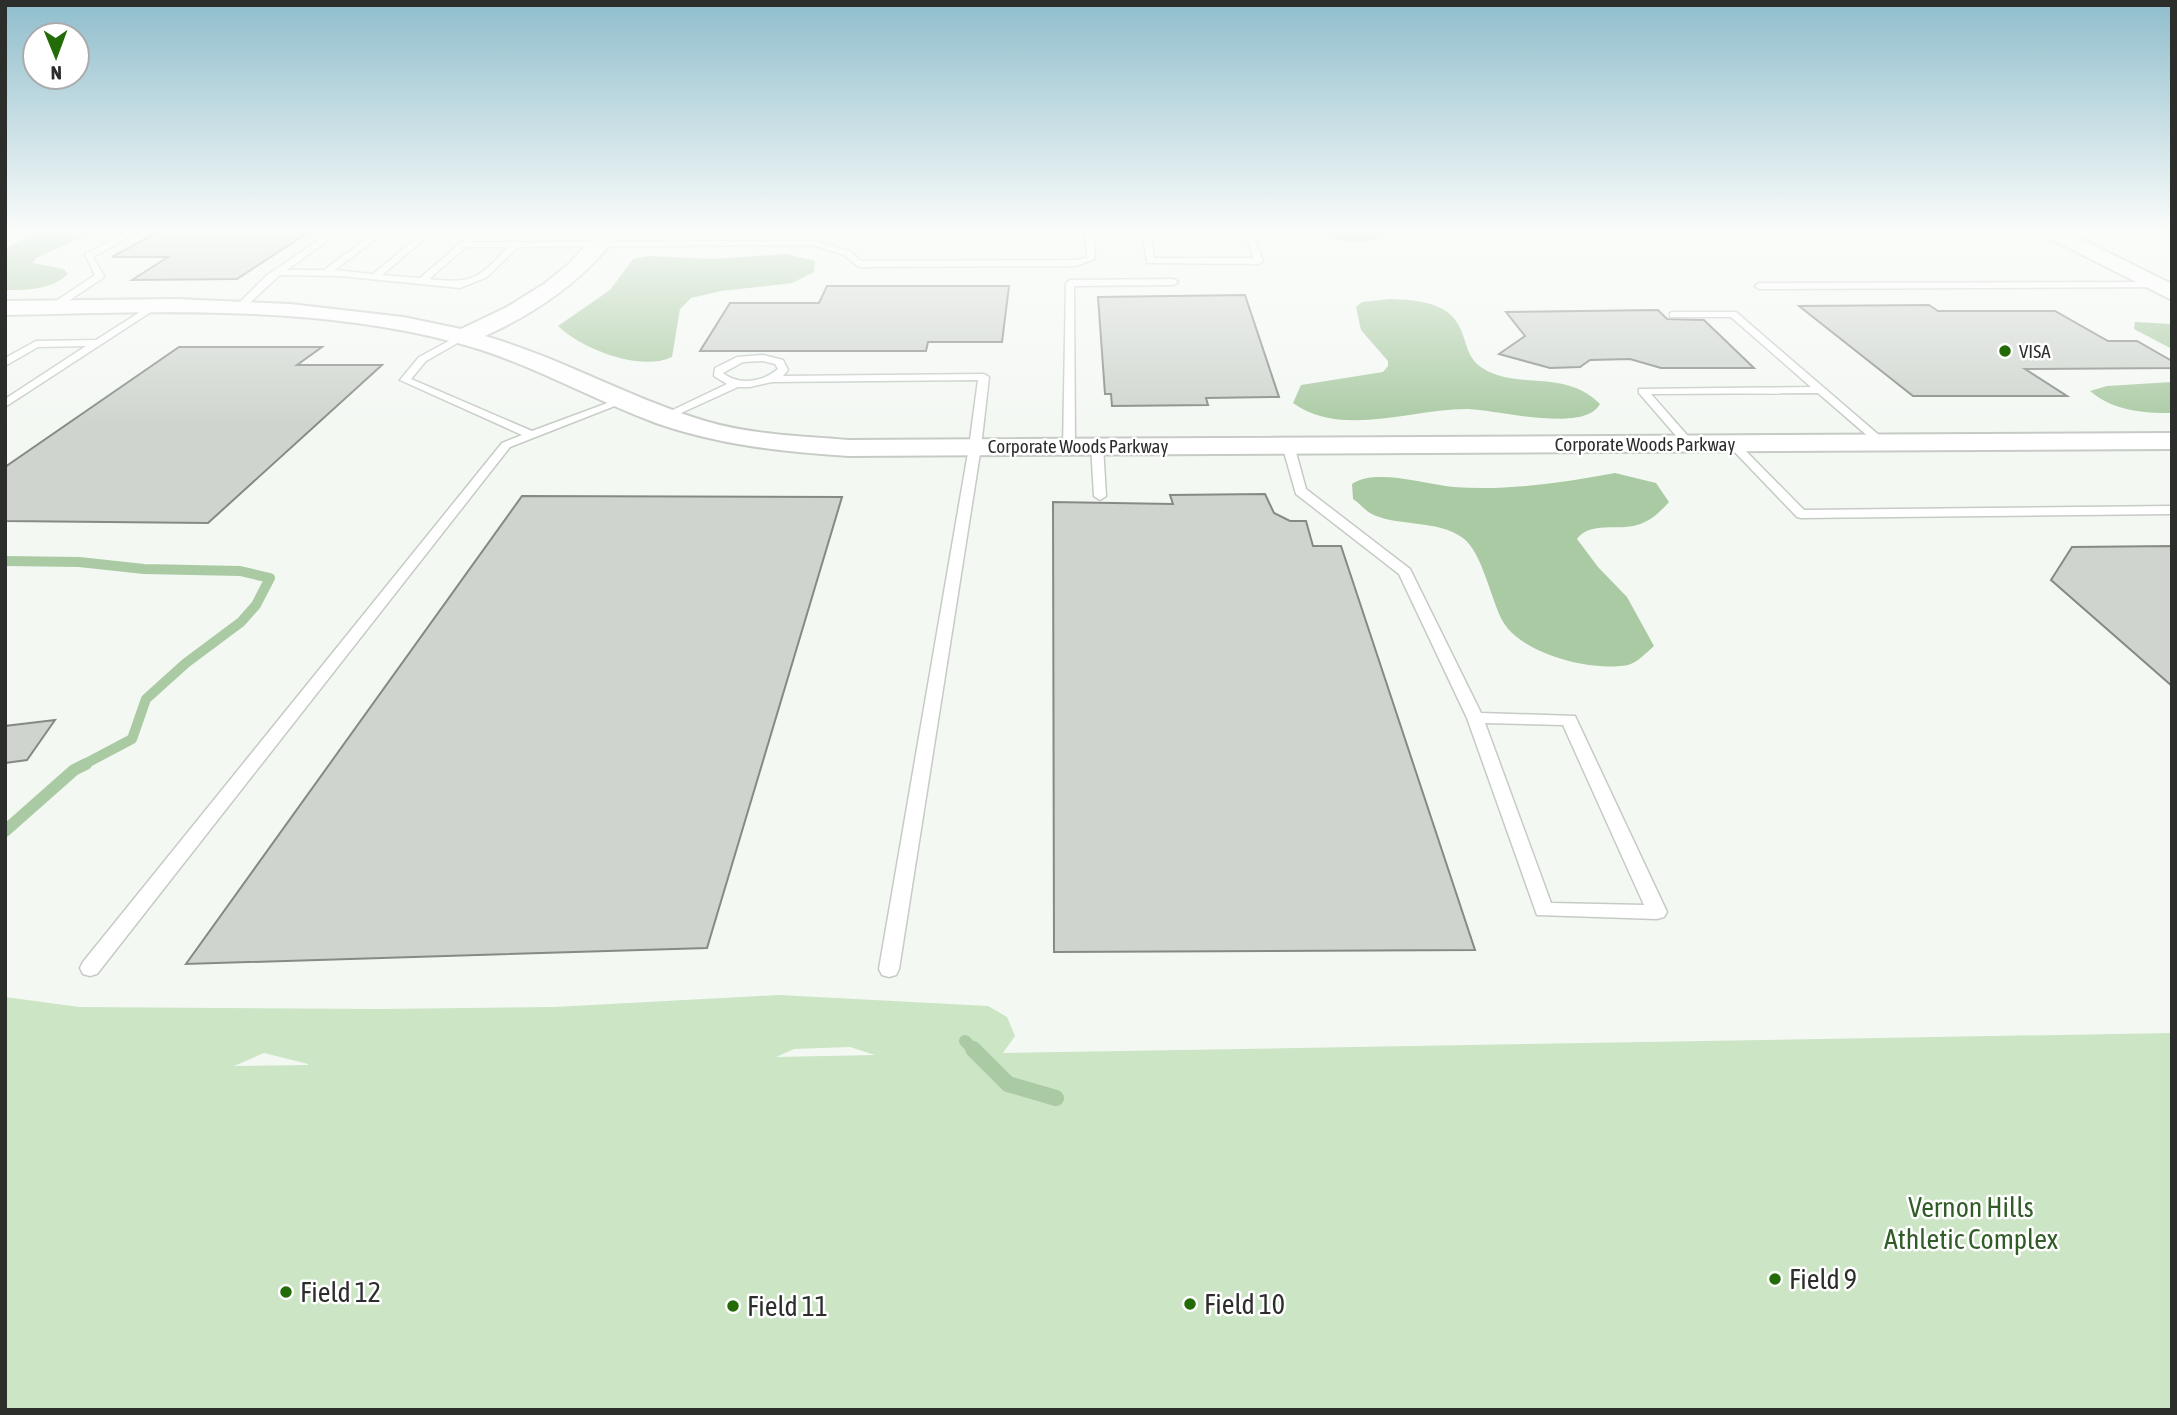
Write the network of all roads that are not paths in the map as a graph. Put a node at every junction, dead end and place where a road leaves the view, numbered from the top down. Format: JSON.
{"nodes":[{"id":1,"x":73,"y":294,"type":"edge"},
{"id":2,"x":254,"y":294,"type":"edge"},
{"id":3,"x":544,"y":294,"type":"edge"},
{"id":4,"x":1070,"y":294,"type":"edge"},
{"id":5,"x":154,"y":306,"type":"junction"},
{"id":6,"x":53,"y":307,"type":"junction"},
{"id":7,"x":5,"y":308,"type":"edge"},
{"id":8,"x":239,"y":308,"type":"junction"},
{"id":9,"x":1673,"y":315,"type":"dead end"},
{"id":10,"x":463,"y":337,"type":"junction"},
{"id":11,"x":96,"y":343,"type":"junction"},
{"id":12,"x":5,"y":363,"type":"edge"},
{"id":13,"x":771,"y":379,"type":"junction"},
{"id":14,"x":737,"y":383,"type":"junction"},
{"id":15,"x":1820,"y":390,"type":"junction"},
{"id":16,"x":625,"y":400,"type":"junction"},
{"id":17,"x":5,"y":404,"type":"edge"},
{"id":18,"x":664,"y":417,"type":"junction"},
{"id":19,"x":531,"y":435,"type":"junction"},
{"id":20,"x":2172,"y":441,"type":"edge"},
{"id":21,"x":1881,"y":442,"type":"junction"},
{"id":22,"x":1688,"y":443,"type":"junction"},
{"id":23,"x":1732,"y":443,"type":"junction"},
{"id":24,"x":1288,"y":445,"type":"junction"},
{"id":25,"x":1097,"y":446,"type":"junction"},
{"id":26,"x":975,"y":447,"type":"junction"},
{"id":27,"x":1069,"y":447,"type":"junction"},
{"id":28,"x":1100,"y":496,"type":"dead end"},
{"id":29,"x":2172,"y":510,"type":"edge"},
{"id":30,"x":1475,"y":718,"type":"junction"},
{"id":31,"x":90,"y":968,"type":"dead end"},
{"id":32,"x":889,"y":969,"type":"dead end"}],
"edges":[{"from":1,"to":6,"type":"lane"},
{"from":2,"to":8,"type":"lane"},
{"from":3,"to":10,"type":"street"},
{"from":4,"to":27,"type":"lane"},
{"from":5,"to":6,"type":"street","name":"Corporate Woods Parkway"},
{"from":5,"to":8,"type":"street","name":"Corporate Woods Parkway"},
{"from":5,"to":11,"type":"lane"},
{"from":6,"to":7,"type":"street","name":"Corporate Woods Parkway"},
{"from":8,"to":10,"type":"street","name":"Corporate Woods Parkway"},
{"from":9,"to":15,"type":"lane"},
{"from":10,"to":16,"type":"street","name":"Corporate Woods Parkway"},
{"from":10,"to":19,"type":"lane"},
{"from":11,"to":12,"type":"lane"},
{"from":11,"to":17,"type":"lane"},
{"from":13,"to":14,"type":"lane"},
{"from":13,"to":14,"type":"lane"},
{"from":13,"to":26,"type":"lane"},
{"from":14,"to":18,"type":"lane"},
{"from":15,"to":21,"type":"lane"},
{"from":15,"to":22,"type":"lane"},
{"from":16,"to":18,"type":"street","name":"Corporate Woods Parkway"},
{"from":16,"to":19,"type":"lane"},
{"from":18,"to":26,"type":"street","name":"Corporate Woods Parkway"},
{"from":19,"to":31,"type":"lane"},
{"from":20,"to":21,"type":"street","name":"Corporate Woods Parkway"},
{"from":21,"to":23,"type":"street","name":"Corporate Woods Parkway"},
{"from":22,"to":23,"type":"street","name":"Corporate Woods Parkway"},
{"from":22,"to":24,"type":"street","name":"Corporate Woods Parkway"},
{"from":23,"to":29,"type":"lane"},
{"from":24,"to":25,"type":"street","name":"Corporate Woods Parkway"},
{"from":24,"to":30,"type":"lane"},
{"from":25,"to":27,"type":"street","name":"Corporate Woods Parkway"},
{"from":25,"to":28,"type":"lane"},
{"from":26,"to":27,"type":"street","name":"Corporate Woods Parkway"},
{"from":26,"to":32,"type":"lane"},
{"from":30,"to":30,"type":"lane"}]}
